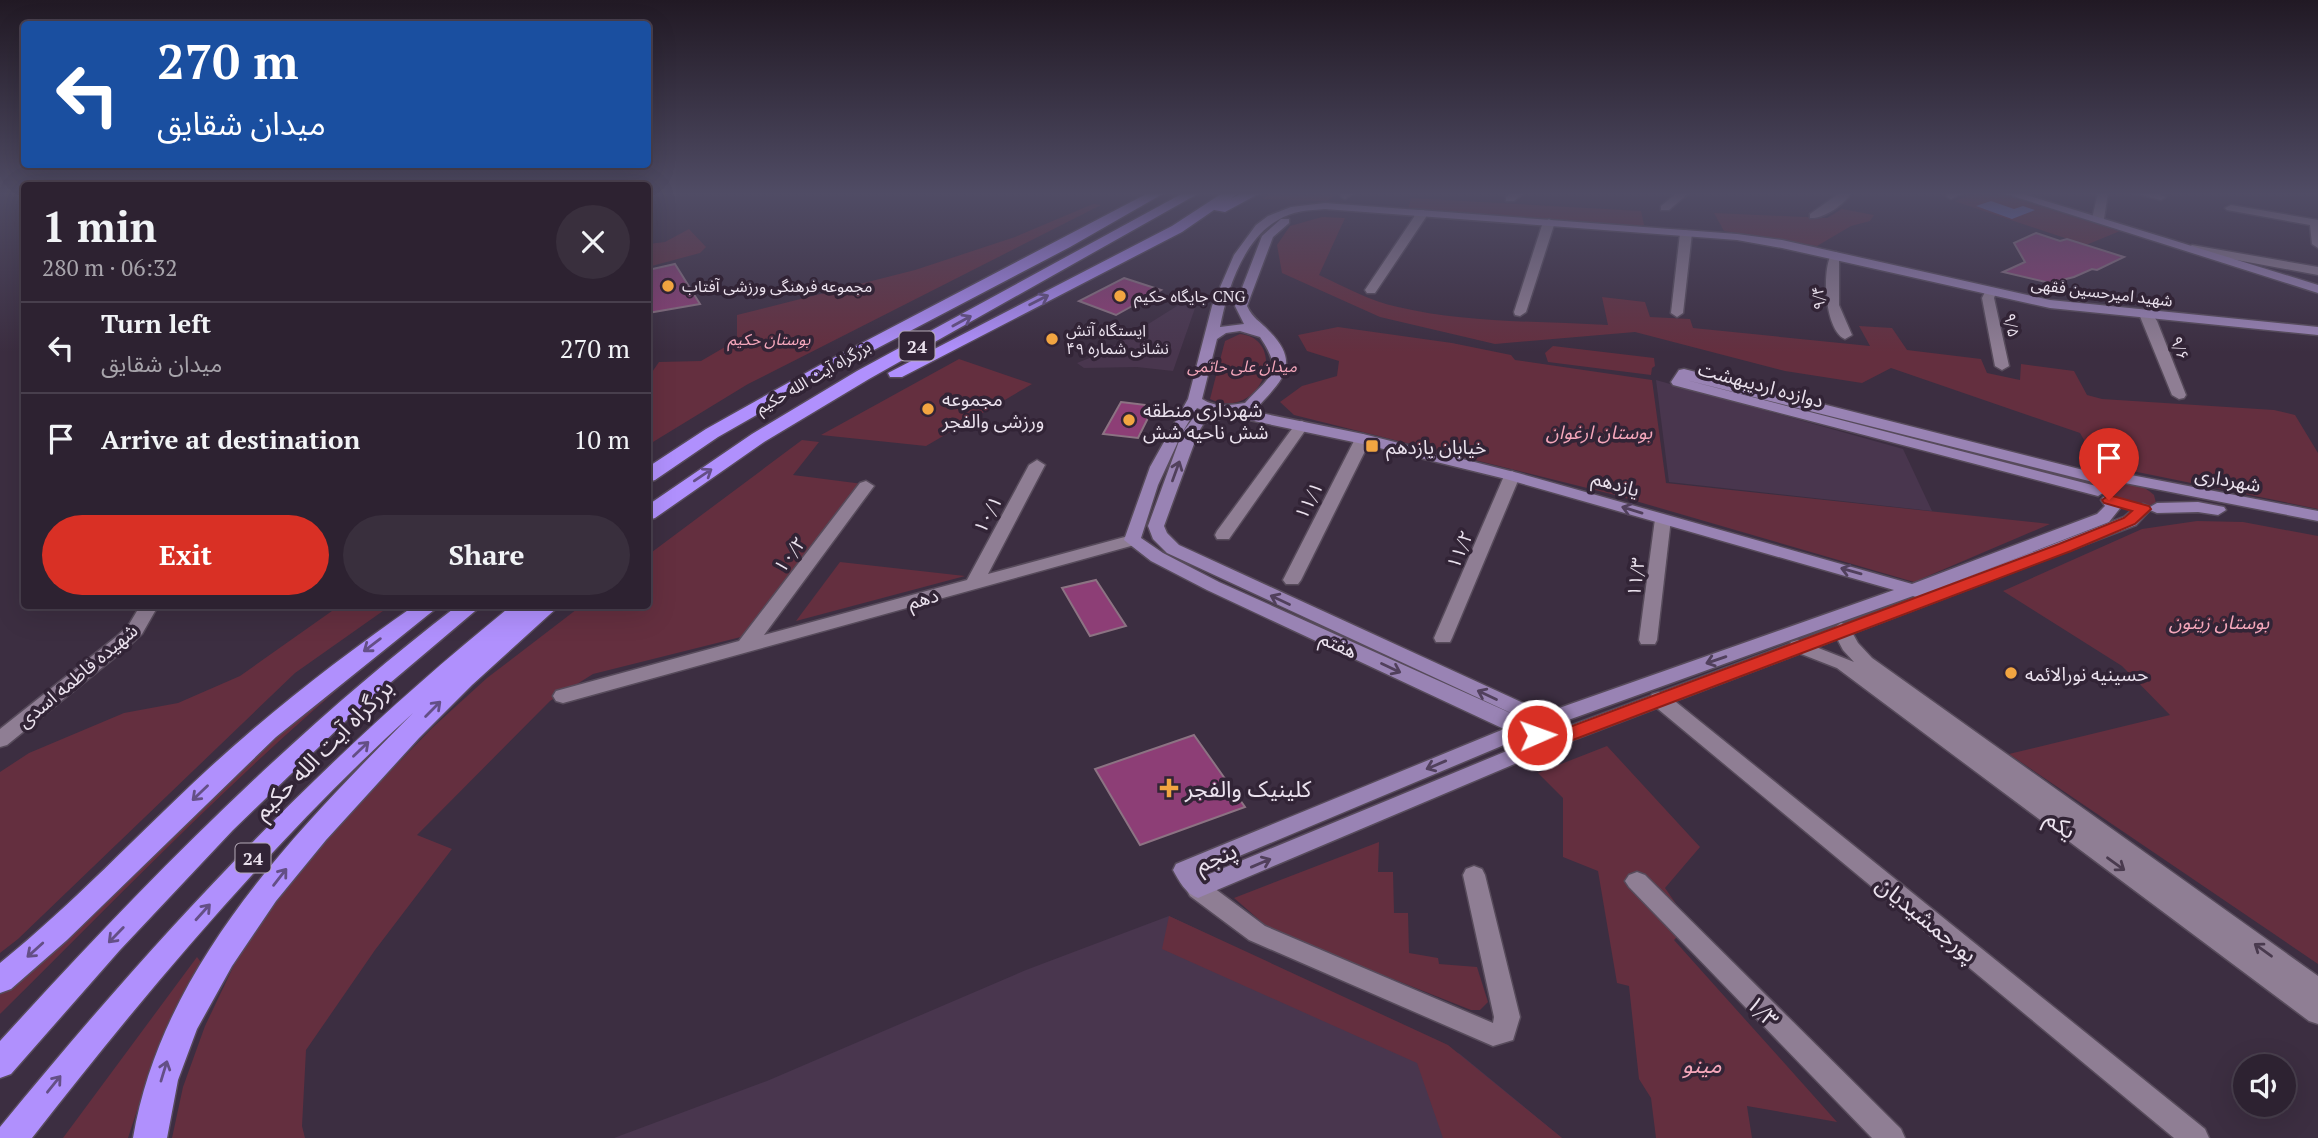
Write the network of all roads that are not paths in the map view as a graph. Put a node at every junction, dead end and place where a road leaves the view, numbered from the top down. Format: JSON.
{"nodes":[{"id":1,"x":1060,"y":245,"type":"edge"},
{"id":2,"x":1099,"y":245,"type":"edge"},
{"id":3,"x":1145,"y":245,"type":"edge"},
{"id":4,"x":1247,"y":245,"type":"edge"},
{"id":5,"x":1264,"y":245,"type":"edge"},
{"id":6,"x":1400,"y":245,"type":"edge"},
{"id":7,"x":1541,"y":245,"type":"edge"},
{"id":8,"x":1686,"y":245,"type":"edge"},
{"id":9,"x":1755,"y":245,"type":"edge"},
{"id":10,"x":2180,"y":245,"type":"edge"},
{"id":11,"x":2192,"y":249,"type":"junction"},
{"id":12,"x":1834,"y":259,"type":"junction"},
{"id":13,"x":2318,"y":271,"type":"edge"},
{"id":14,"x":2318,"y":289,"type":"edge"},
{"id":15,"x":1371,"y":290,"type":"dead end"},
{"id":16,"x":1989,"y":295,"type":"junction"},
{"id":17,"x":1520,"y":313,"type":"dead end"},
{"id":18,"x":1677,"y":313,"type":"dead end"},
{"id":19,"x":2148,"y":318,"type":"junction"},
{"id":20,"x":2318,"y":331,"type":"edge"},
{"id":21,"x":1265,"y":334,"type":"junction"},
{"id":22,"x":1845,"y":335,"type":"dead end"},
{"id":23,"x":1211,"y":337,"type":"junction"},
{"id":24,"x":2318,"y":337,"type":"edge"},
{"id":25,"x":2002,"y":366,"type":"dead end"},
{"id":26,"x":1265,"y":392,"type":"junction"},
{"id":27,"x":2179,"y":395,"type":"dead end"},
{"id":28,"x":1195,"y":399,"type":"junction"},
{"id":29,"x":1230,"y":411,"type":"junction"},
{"id":30,"x":1285,"y":422,"type":"junction"},
{"id":31,"x":1302,"y":425,"type":"junction"},
{"id":32,"x":758,"y":438,"type":"junction"},
{"id":33,"x":1363,"y":439,"type":"junction"},
{"id":34,"x":1037,"y":465,"type":"dead end"},
{"id":35,"x":651,"y":474,"type":"edge"},
{"id":36,"x":1512,"y":476,"type":"junction"},
{"id":37,"x":2131,"y":480,"type":"junction"},
{"id":38,"x":866,"y":486,"type":"dead end"},
{"id":39,"x":2103,"y":490,"type":"junction"},
{"id":40,"x":2150,"y":509,"type":"junction"},
{"id":41,"x":651,"y":512,"type":"edge"},
{"id":42,"x":2318,"y":516,"type":"edge"},
{"id":43,"x":1663,"y":519,"type":"junction"},
{"id":44,"x":2318,"y":528,"type":"edge"},
{"id":45,"x":1159,"y":535,"type":"junction"},
{"id":46,"x":1223,"y":535,"type":"dead end"},
{"id":47,"x":1132,"y":540,"type":"junction"},
{"id":48,"x":1292,"y":580,"type":"dead end"},
{"id":49,"x":974,"y":583,"type":"junction"},
{"id":50,"x":1924,"y":594,"type":"junction"},
{"id":51,"x":148,"y":609,"type":"edge"},
{"id":52,"x":424,"y":609,"type":"edge"},
{"id":53,"x":466,"y":609,"type":"edge"},
{"id":54,"x":520,"y":609,"type":"edge"},
{"id":55,"x":545,"y":609,"type":"edge"},
{"id":56,"x":1841,"y":629,"type":"junction"},
{"id":57,"x":1443,"y":638,"type":"dead end"},
{"id":58,"x":1648,"y":640,"type":"dead end"},
{"id":59,"x":1798,"y":646,"type":"junction"},
{"id":60,"x":745,"y":647,"type":"junction"},
{"id":61,"x":563,"y":696,"type":"dead end"},
{"id":62,"x":1659,"y":699,"type":"junction"},
{"id":63,"x":1523,"y":729,"type":"junction"},
{"id":64,"x":1555,"y":732,"type":"junction"},
{"id":65,"x":0,"y":740,"type":"edge"},
{"id":66,"x":1474,"y":875,"type":"dead end"},
{"id":67,"x":1637,"y":881,"type":"dead end"},
{"id":68,"x":1198,"y":889,"type":"junction"},
{"id":69,"x":0,"y":980,"type":"edge"},
{"id":70,"x":2318,"y":990,"type":"edge"},
{"id":71,"x":2318,"y":1013,"type":"edge"},
{"id":72,"x":0,"y":1064,"type":"edge"},
{"id":73,"x":12,"y":1138,"type":"edge"},
{"id":74,"x":150,"y":1138,"type":"edge"},
{"id":75,"x":1891,"y":1138,"type":"edge"},
{"id":76,"x":2195,"y":1138,"type":"edge"}],
"edges":[{"from":1,"to":35,"type":"highway","name":"بزرگراه آیت الله حکیم","number":"24"},
{"from":32,"to":2,"type":"highway","name":"بزرگراه آیت الله حکیم","number":"24","one_way":true},
{"from":32,"to":3,"type":"highway","one_way":true},
{"from":4,"to":23,"type":"street","name":"شهید امیرحسین فقهی"},
{"from":5,"to":21,"type":"street","name":"شهید امیرحسین فقهی"},
{"from":6,"to":15,"type":"street"},
{"from":7,"to":17,"type":"street"},
{"from":8,"to":18,"type":"street"},
{"from":9,"to":12,"type":"street","name":"شهید امیرحسین فقهی"},
{"from":10,"to":11,"type":"street"},
{"from":11,"to":13,"type":"street"},
{"from":11,"to":14,"type":"street"},
{"from":12,"to":16,"type":"street","name":"شهید امیرحسین فقهی"},
{"from":12,"to":22,"type":"street","name":"۹/۴"},
{"from":16,"to":19,"type":"street","name":"شهید امیرحسین فقهی"},
{"from":16,"to":25,"type":"street","name":"۹/۵"},
{"from":19,"to":20,"type":"street","name":"شهید امیرحسین فقهی"},
{"from":19,"to":24,"type":"street","name":"شهید امیرحسین فقهی"},
{"from":19,"to":27,"type":"street","name":"۹/۶"},
{"from":21,"to":23,"type":"street"},
{"from":21,"to":26,"type":"street"},
{"from":23,"to":28,"type":"street"},
{"from":26,"to":29,"type":"street"},
{"from":26,"to":30,"type":"street"},
{"from":28,"to":29,"type":"street"},
{"from":28,"to":47,"type":"street"},
{"from":29,"to":30,"type":"street","name":"یازدهم"},
{"from":45,"to":29,"type":"street","one_way":true},
{"from":30,"to":31,"type":"street","name":"یازدهم"},
{"from":31,"to":33,"type":"street","name":"یازدهم"},
{"from":31,"to":46,"type":"street"},
{"from":41,"to":32,"type":"highway","name":"بزرگراه آیت الله حکیم","number":"24","one_way":true},
{"from":33,"to":36,"type":"street","name":"یازدهم"},
{"from":33,"to":48,"type":"street","name":"۱۱/۱"},
{"from":34,"to":49,"type":"street","name":"۱۰/۱"},
{"from":43,"to":36,"type":"street","name":"یازدهم","one_way":true},
{"from":36,"to":57,"type":"street","name":"۱۱/۲"},
{"from":37,"to":39,"type":"street","name":"شهرداری"},
{"from":37,"to":40,"type":"street"},
{"from":37,"to":42,"type":"street","name":"شهرداری"},
{"from":38,"to":60,"type":"street","name":"۱۰/۲"},
{"from":39,"to":39,"type":"street","name":"دوازده اردیبهشت"},
{"from":39,"to":40,"type":"street"},
{"from":39,"to":50,"type":"street"},
{"from":40,"to":44,"type":"street","name":"شهرداری"},
{"from":40,"to":50,"type":"street"},
{"from":50,"to":43,"type":"street","name":"یازدهم","one_way":true},
{"from":43,"to":58,"type":"street","name":"۱۱/۳"},
{"from":45,"to":47,"type":"street"},
{"from":64,"to":45,"type":"street","name":"هفتم","one_way":true},
{"from":47,"to":49,"type":"street","name":"دهم"},
{"from":47,"to":63,"type":"street","name":"هفتم","one_way":true},
{"from":49,"to":60,"type":"street","name":"دهم"},
{"from":50,"to":56,"type":"street"},
{"from":50,"to":64,"type":"street","one_way":true},
{"from":51,"to":65,"type":"street","name":"شهیده فاطمه اسدی"},
{"from":52,"to":69,"type":"highway","one_way":true},
{"from":53,"to":72,"type":"highway","name":"بزرگراه آیت الله حکیم","number":"24","one_way":true},
{"from":73,"to":54,"type":"highway","name":"بزرگراه آیت الله حکیم","number":"24","one_way":true},
{"from":74,"to":55,"type":"highway","one_way":true},
{"from":56,"to":59,"type":"street"},
{"from":70,"to":56,"type":"street","name":"یکم","one_way":true},
{"from":59,"to":62,"type":"street"},
{"from":59,"to":71,"type":"street","name":"یکم","one_way":true},
{"from":60,"to":61,"type":"street","name":"دهم"},
{"from":62,"to":64,"type":"street"},
{"from":62,"to":76,"type":"street","name":"پورجمشیدیان"},
{"from":63,"to":64,"type":"street","name":"پنجم"},
{"from":63,"to":68,"type":"street","name":"پنجم","one_way":true},
{"from":68,"to":64,"type":"street","name":"پنجم","one_way":true},
{"from":66,"to":68,"type":"street"},
{"from":67,"to":75,"type":"street","name":"۱/۳"}]}
